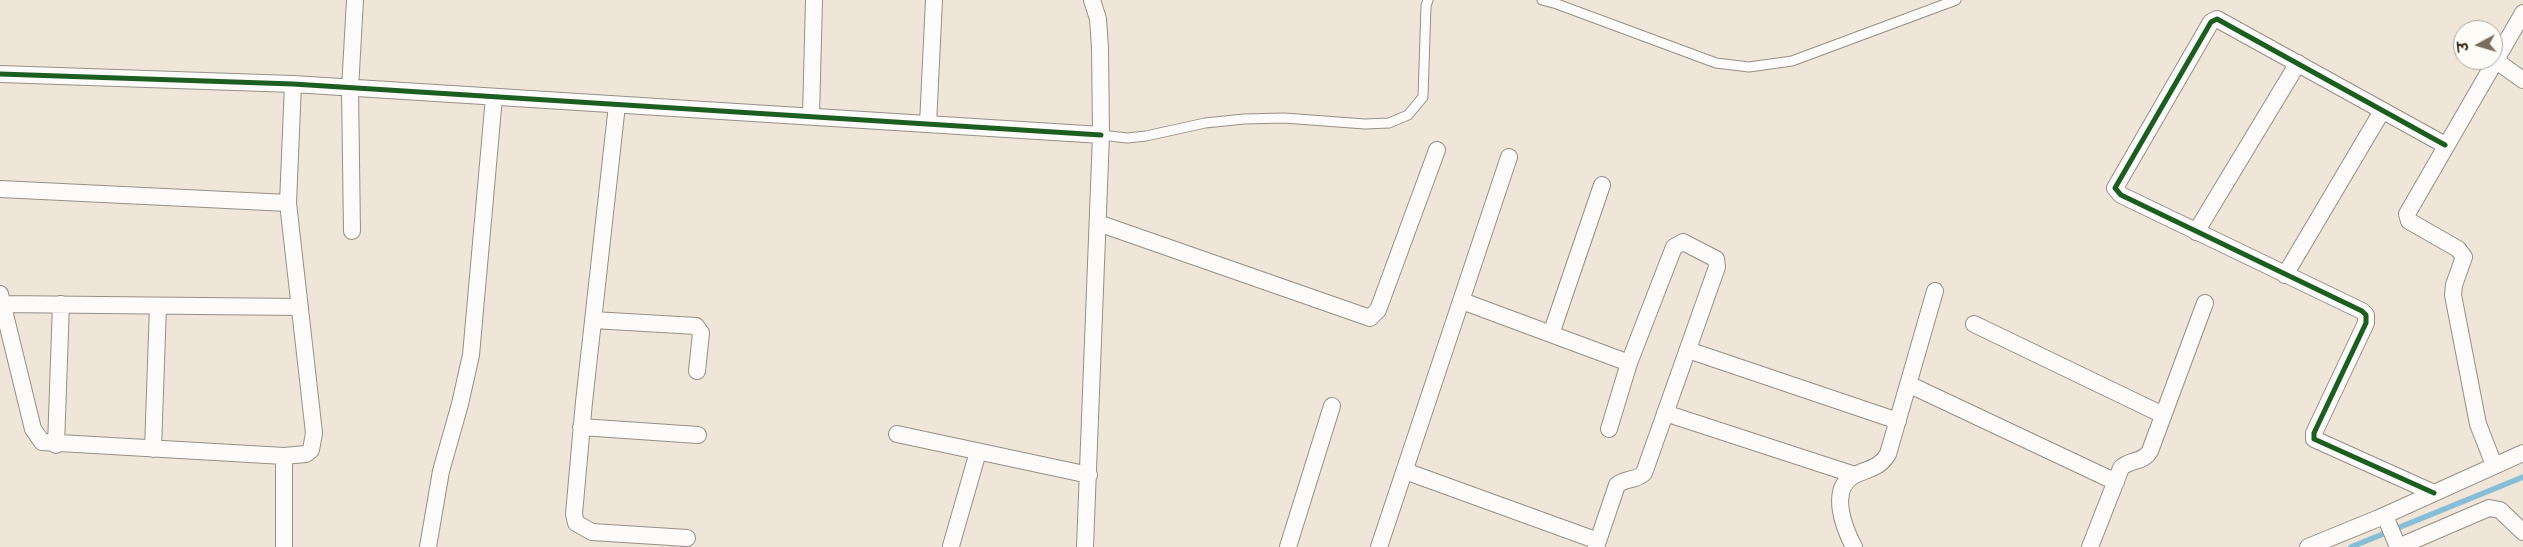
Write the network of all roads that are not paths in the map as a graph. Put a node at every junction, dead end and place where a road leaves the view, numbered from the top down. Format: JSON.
{"nodes":[{"id":1,"x":355,"y":0,"type":"edge"},
{"id":2,"x":814,"y":0,"type":"edge"},
{"id":3,"x":934,"y":0,"type":"edge"},
{"id":4,"x":1092,"y":0,"type":"edge"},
{"id":5,"x":1428,"y":0,"type":"edge"},
{"id":6,"x":1542,"y":0,"type":"edge"},
{"id":7,"x":1956,"y":0,"type":"edge"},
{"id":8,"x":2523,"y":14,"type":"edge"},
{"id":9,"x":2503,"y":48,"type":"edge"},
{"id":10,"x":2298,"y":63,"type":"junction"},
{"id":11,"x":2503,"y":65,"type":"edge"},
{"id":12,"x":2490,"y":70,"type":"edge"},
{"id":13,"x":0,"y":74,"type":"edge"},
{"id":14,"x":2523,"y":80,"type":"edge"},
{"id":15,"x":293,"y":84,"type":"junction"},
{"id":16,"x":350,"y":89,"type":"junction"},
{"id":17,"x":494,"y":96,"type":"junction"},
{"id":18,"x":617,"y":104,"type":"junction"},
{"id":19,"x":2382,"y":111,"type":"junction"},
{"id":20,"x":811,"y":116,"type":"junction"},
{"id":21,"x":928,"y":124,"type":"junction"},
{"id":22,"x":1101,"y":135,"type":"junction"},
{"id":23,"x":2445,"y":145,"type":"junction"},
{"id":24,"x":1436,"y":150,"type":"dead end"},
{"id":25,"x":1509,"y":157,"type":"dead end"},
{"id":26,"x":1602,"y":185,"type":"dead end"},
{"id":27,"x":0,"y":189,"type":"edge"},
{"id":28,"x":288,"y":203,"type":"junction"},
{"id":29,"x":1098,"y":222,"type":"junction"},
{"id":30,"x":352,"y":231,"type":"dead end"},
{"id":31,"x":2196,"y":232,"type":"junction"},
{"id":32,"x":2285,"y":274,"type":"junction"},
{"id":33,"x":1934,"y":291,"type":"dead end"},
{"id":34,"x":1,"y":299,"type":"edge"},
{"id":35,"x":1462,"y":300,"type":"junction"},
{"id":36,"x":2206,"y":303,"type":"dead end"},
{"id":37,"x":61,"y":304,"type":"junction"},
{"id":38,"x":158,"y":306,"type":"junction"},
{"id":39,"x":300,"y":307,"type":"junction"},
{"id":40,"x":593,"y":320,"type":"junction"},
{"id":41,"x":1974,"y":324,"type":"dead end"},
{"id":42,"x":1551,"y":334,"type":"junction"},
{"id":43,"x":1688,"y":350,"type":"junction"},
{"id":44,"x":1629,"y":363,"type":"junction"},
{"id":45,"x":697,"y":371,"type":"dead end"},
{"id":46,"x":1908,"y":384,"type":"junction"},
{"id":47,"x":1332,"y":406,"type":"dead end"},
{"id":48,"x":1665,"y":413,"type":"junction"},
{"id":49,"x":2163,"y":416,"type":"junction"},
{"id":50,"x":1898,"y":421,"type":"junction"},
{"id":51,"x":582,"y":427,"type":"junction"},
{"id":52,"x":1609,"y":429,"type":"dead end"},
{"id":53,"x":897,"y":434,"type":"dead end"},
{"id":54,"x":698,"y":435,"type":"dead end"},
{"id":55,"x":56,"y":445,"type":"junction"},
{"id":56,"x":153,"y":449,"type":"junction"},
{"id":57,"x":978,"y":452,"type":"junction"},
{"id":58,"x":2523,"y":453,"type":"edge"},
{"id":59,"x":284,"y":456,"type":"junction"},
{"id":60,"x":2494,"y":465,"type":"junction"},
{"id":61,"x":1405,"y":471,"type":"junction"},
{"id":62,"x":1089,"y":475,"type":"junction"},
{"id":63,"x":1855,"y":475,"type":"junction"},
{"id":64,"x":2116,"y":482,"type":"junction"},
{"id":65,"x":2434,"y":493,"type":"junction"},
{"id":66,"x":2386,"y":519,"type":"junction"},
{"id":67,"x":2523,"y":532,"type":"edge"},
{"id":68,"x":686,"y":538,"type":"dead end"},
{"id":69,"x":1597,"y":544,"type":"edge"},
{"id":70,"x":2397,"y":545,"type":"edge"},
{"id":71,"x":951,"y":546,"type":"dead end"},
{"id":72,"x":1383,"y":546,"type":"edge"},
{"id":73,"x":284,"y":547,"type":"edge"},
{"id":74,"x":428,"y":547,"type":"edge"},
{"id":75,"x":1085,"y":547,"type":"edge"},
{"id":76,"x":1288,"y":547,"type":"edge"},
{"id":77,"x":1854,"y":547,"type":"edge"},
{"id":78,"x":2090,"y":547,"type":"edge"},
{"id":79,"x":2308,"y":547,"type":"edge"}],
"edges":[{"from":1,"to":16,"type":"street"},
{"from":2,"to":20,"type":"street"},
{"from":3,"to":21,"type":"street"},
{"from":4,"to":22,"type":"street"},
{"from":5,"to":22,"type":"lane"},
{"from":6,"to":7,"type":"lane"},
{"from":8,"to":9,"type":"street"},
{"from":10,"to":19,"type":"street"},
{"from":10,"to":31,"type":"street"},
{"from":10,"to":31,"type":"street"},
{"from":11,"to":14,"type":"street"},
{"from":12,"to":23,"type":"street"},
{"from":13,"to":15,"type":"street"},
{"from":15,"to":16,"type":"street"},
{"from":15,"to":28,"type":"street"},
{"from":16,"to":17,"type":"street"},
{"from":16,"to":30,"type":"street"},
{"from":17,"to":18,"type":"street"},
{"from":17,"to":74,"type":"street"},
{"from":18,"to":20,"type":"street"},
{"from":18,"to":40,"type":"street"},
{"from":19,"to":23,"type":"street"},
{"from":19,"to":32,"type":"street"},
{"from":20,"to":21,"type":"street"},
{"from":21,"to":22,"type":"street"},
{"from":22,"to":29,"type":"street"},
{"from":23,"to":60,"type":"street"},
{"from":24,"to":29,"type":"street"},
{"from":25,"to":35,"type":"street"},
{"from":26,"to":42,"type":"street"},
{"from":27,"to":28,"type":"street"},
{"from":28,"to":39,"type":"street"},
{"from":29,"to":62,"type":"street"},
{"from":31,"to":32,"type":"street"},
{"from":32,"to":65,"type":"street"},
{"from":33,"to":46,"type":"street"},
{"from":34,"to":37,"type":"street"},
{"from":34,"to":55,"type":"street"},
{"from":35,"to":42,"type":"street"},
{"from":35,"to":61,"type":"street"},
{"from":36,"to":49,"type":"street"},
{"from":37,"to":38,"type":"street"},
{"from":37,"to":55,"type":"street"},
{"from":38,"to":39,"type":"street"},
{"from":38,"to":56,"type":"street"},
{"from":39,"to":59,"type":"street"},
{"from":40,"to":45,"type":"street"},
{"from":40,"to":51,"type":"street"},
{"from":41,"to":49,"type":"street"},
{"from":42,"to":44,"type":"street"},
{"from":43,"to":44,"type":"street"},
{"from":43,"to":48,"type":"street"},
{"from":43,"to":50,"type":"street"},
{"from":44,"to":52,"type":"street"},
{"from":46,"to":50,"type":"street"},
{"from":46,"to":64,"type":"street"},
{"from":47,"to":76,"type":"street"},
{"from":48,"to":63,"type":"street"},
{"from":48,"to":69,"type":"street"},
{"from":49,"to":64,"type":"street"},
{"from":50,"to":63,"type":"street"},
{"from":51,"to":54,"type":"street"},
{"from":51,"to":68,"type":"street"},
{"from":53,"to":57,"type":"street"},
{"from":55,"to":56,"type":"street"},
{"from":56,"to":59,"type":"street"},
{"from":57,"to":62,"type":"street"},
{"from":57,"to":71,"type":"street"},
{"from":58,"to":60,"type":"street"},
{"from":59,"to":73,"type":"street"},
{"from":60,"to":65,"type":"street"},
{"from":61,"to":69,"type":"street"},
{"from":61,"to":72,"type":"street"},
{"from":62,"to":75,"type":"street"},
{"from":63,"to":77,"type":"street"},
{"from":64,"to":78,"type":"street"},
{"from":65,"to":66,"type":"street"},
{"from":66,"to":70,"type":"street"},
{"from":66,"to":79,"type":"street"},
{"from":67,"to":70,"type":"street"}]}
